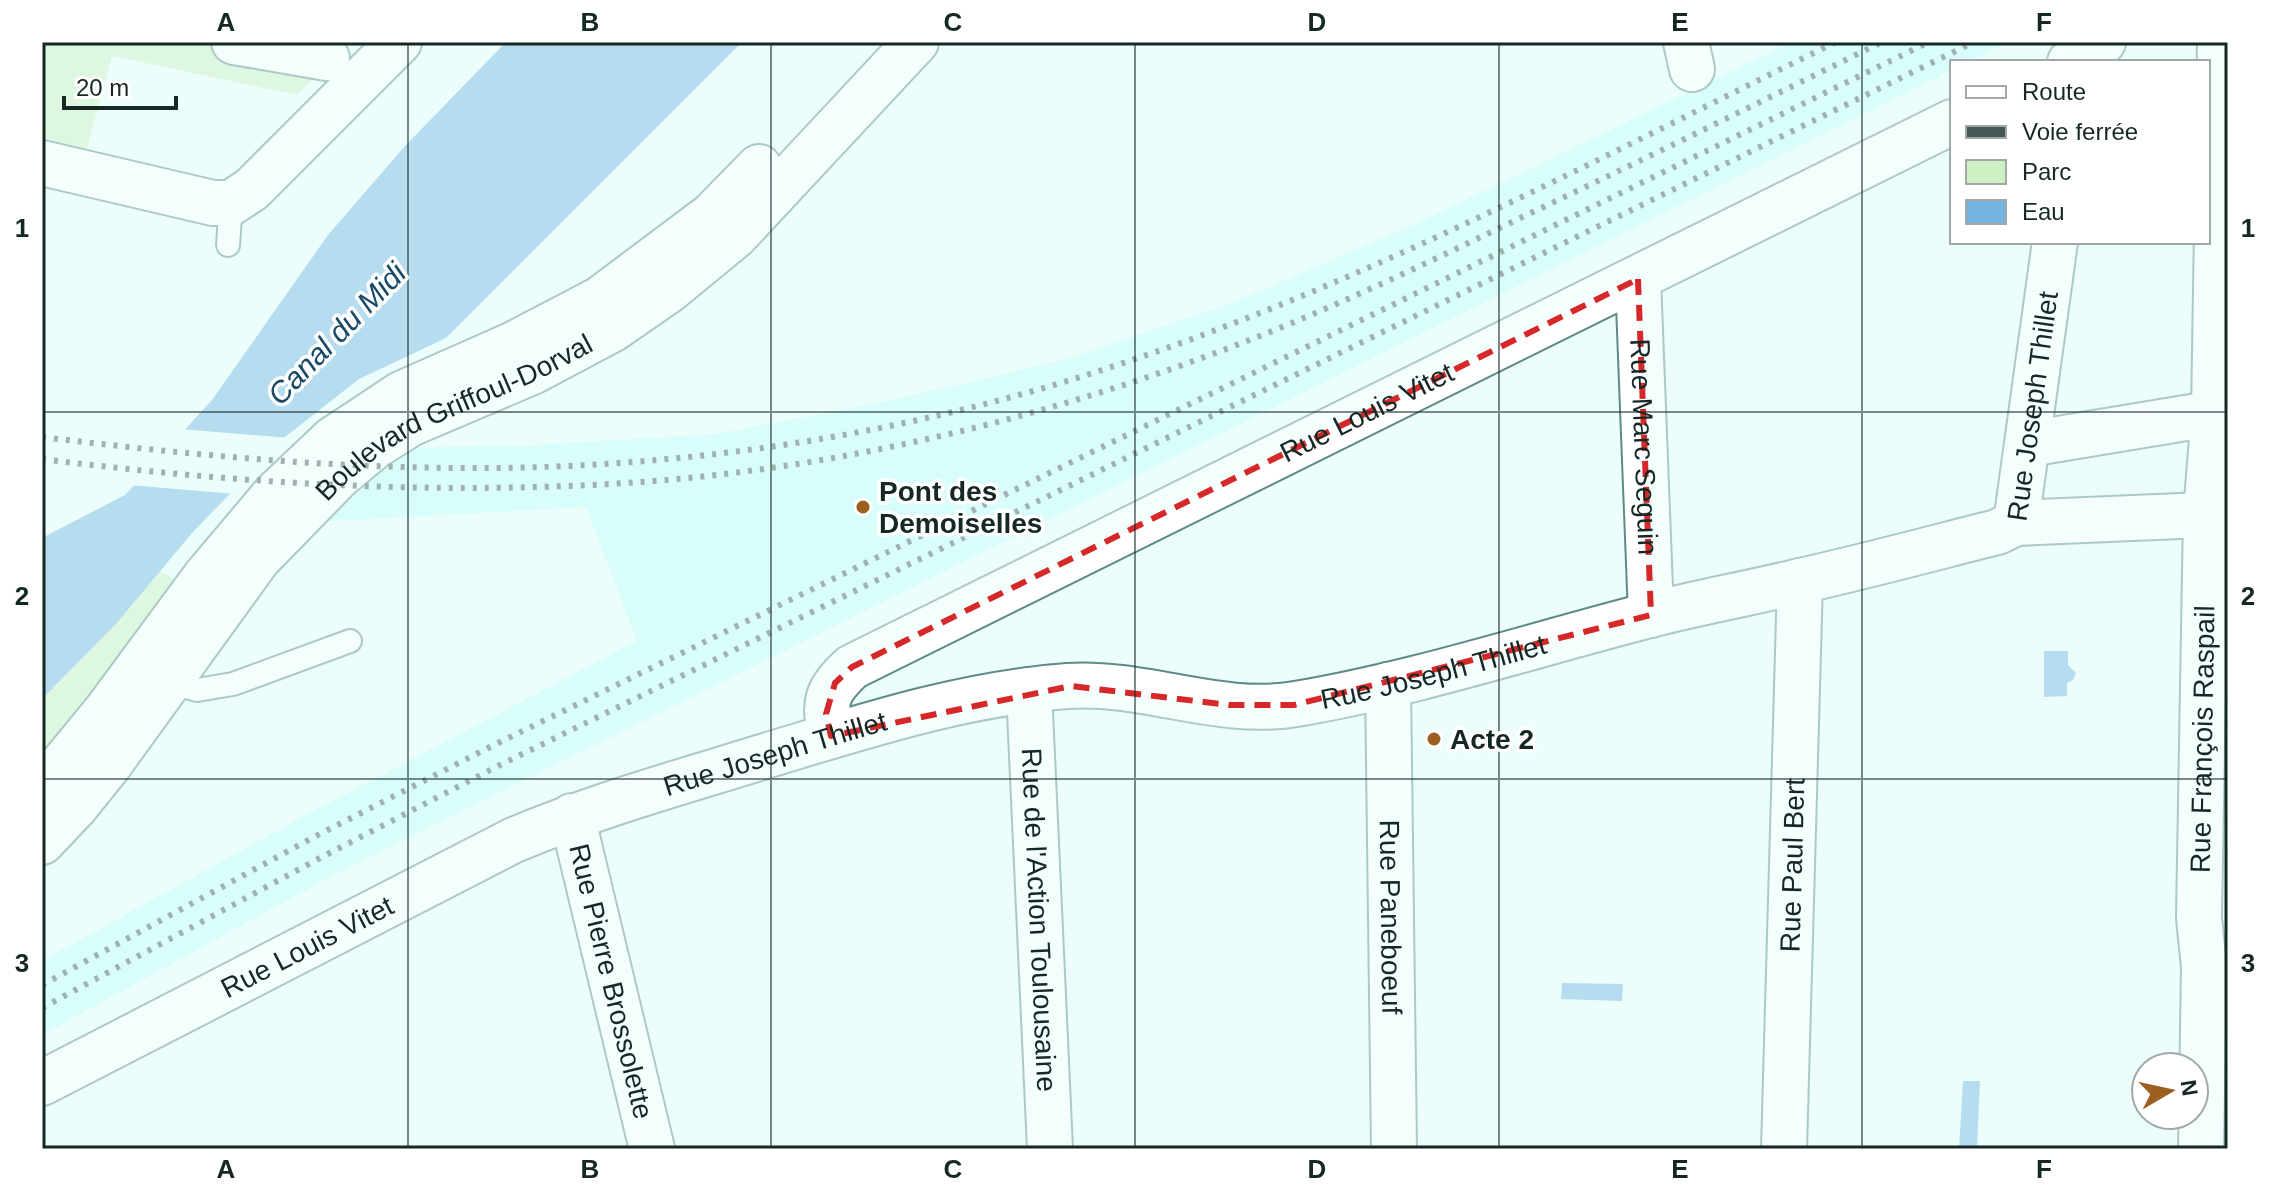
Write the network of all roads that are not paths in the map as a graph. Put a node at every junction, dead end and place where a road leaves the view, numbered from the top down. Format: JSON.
{"nodes":[{"id":1,"x":234,"y":42,"type":"edge"},
{"id":2,"x":399,"y":42,"type":"edge"},
{"id":3,"x":881,"y":42,"type":"edge"},
{"id":4,"x":916,"y":42,"type":"edge"},
{"id":5,"x":2103,"y":42,"type":"edge"},
{"id":6,"x":2220,"y":42,"type":"edge"},
{"id":7,"x":327,"y":58,"type":"dead end"},
{"id":8,"x":2073,"y":60,"type":"edge"},
{"id":9,"x":1950,"y":123,"type":"edge"},
{"id":10,"x":42,"y":163,"type":"edge"},
{"id":11,"x":2055,"y":244,"type":"edge"},
{"id":12,"x":1638,"y":279,"type":"junction"},
{"id":13,"x":2221,"y":412,"type":"edge"},
{"id":14,"x":2028,"y":444,"type":"junction"},
{"id":15,"x":2217,"y":514,"type":"edge"},
{"id":16,"x":2016,"y":523,"type":"junction"},
{"id":17,"x":1800,"y":581,"type":"junction"},
{"id":18,"x":1651,"y":615,"type":"junction"},
{"id":19,"x":350,"y":641,"type":"dead end"},
{"id":20,"x":168,"y":682,"type":"junction"},
{"id":21,"x":1388,"y":685,"type":"junction"},
{"id":22,"x":1029,"y":690,"type":"junction"},
{"id":23,"x":831,"y":736,"type":"junction"},
{"id":24,"x":42,"y":789,"type":"edge"},
{"id":25,"x":572,"y":816,"type":"junction"},
{"id":26,"x":42,"y":842,"type":"edge"},
{"id":27,"x":42,"y":1083,"type":"edge"},
{"id":28,"x":652,"y":1149,"type":"edge"},
{"id":29,"x":1050,"y":1149,"type":"edge"},
{"id":30,"x":1394,"y":1149,"type":"edge"},
{"id":31,"x":1784,"y":1149,"type":"edge"},
{"id":32,"x":2201,"y":1149,"type":"edge"}],
"edges":[{"from":1,"to":7,"type":"street"},
{"from":2,"to":10,"type":"street"},
{"from":3,"to":24,"type":"street","name":"Boulevard Griffoul-Dorval"},
{"from":4,"to":20,"type":"street","name":"Boulevard Griffoul-Dorval"},
{"from":5,"to":8,"type":"street"},
{"from":6,"to":13,"type":"street","name":"Rue François Raspail"},
{"from":9,"to":12,"type":"street","name":"Rue Louis Vitet"},
{"from":11,"to":14,"type":"street","name":"Rue Joseph Thillet"},
{"from":12,"to":18,"type":"street","name":"Rue Marc Seguin"},
{"from":12,"to":23,"type":"street","name":"Rue Louis Vitet"},
{"from":13,"to":14,"type":"street"},
{"from":13,"to":15,"type":"street","name":"Rue François Raspail"},
{"from":14,"to":16,"type":"street","name":"Rue Joseph Thillet"},
{"from":15,"to":16,"type":"street"},
{"from":15,"to":32,"type":"street","name":"Rue François Raspail"},
{"from":16,"to":17,"type":"street","name":"Rue Joseph Thillet"},
{"from":17,"to":18,"type":"street","name":"Rue Joseph Thillet"},
{"from":17,"to":31,"type":"street","name":"Rue Paul Bert"},
{"from":18,"to":21,"type":"street","name":"Rue Joseph Thillet"},
{"from":19,"to":20,"type":"lane"},
{"from":20,"to":26,"type":"street","name":"Boulevard Griffoul-Dorval"},
{"from":21,"to":22,"type":"street","name":"Rue Joseph Thillet"},
{"from":21,"to":30,"type":"street","name":"Rue Paneboeuf"},
{"from":22,"to":23,"type":"street","name":"Rue Joseph Thillet"},
{"from":22,"to":29,"type":"street","name":"Rue de l'Action Toulousaine"},
{"from":23,"to":25,"type":"street","name":"Rue Joseph Thillet"},
{"from":25,"to":27,"type":"street","name":"Rue Louis Vitet"},
{"from":25,"to":28,"type":"street","name":"Rue Pierre Brossolette"}]}
